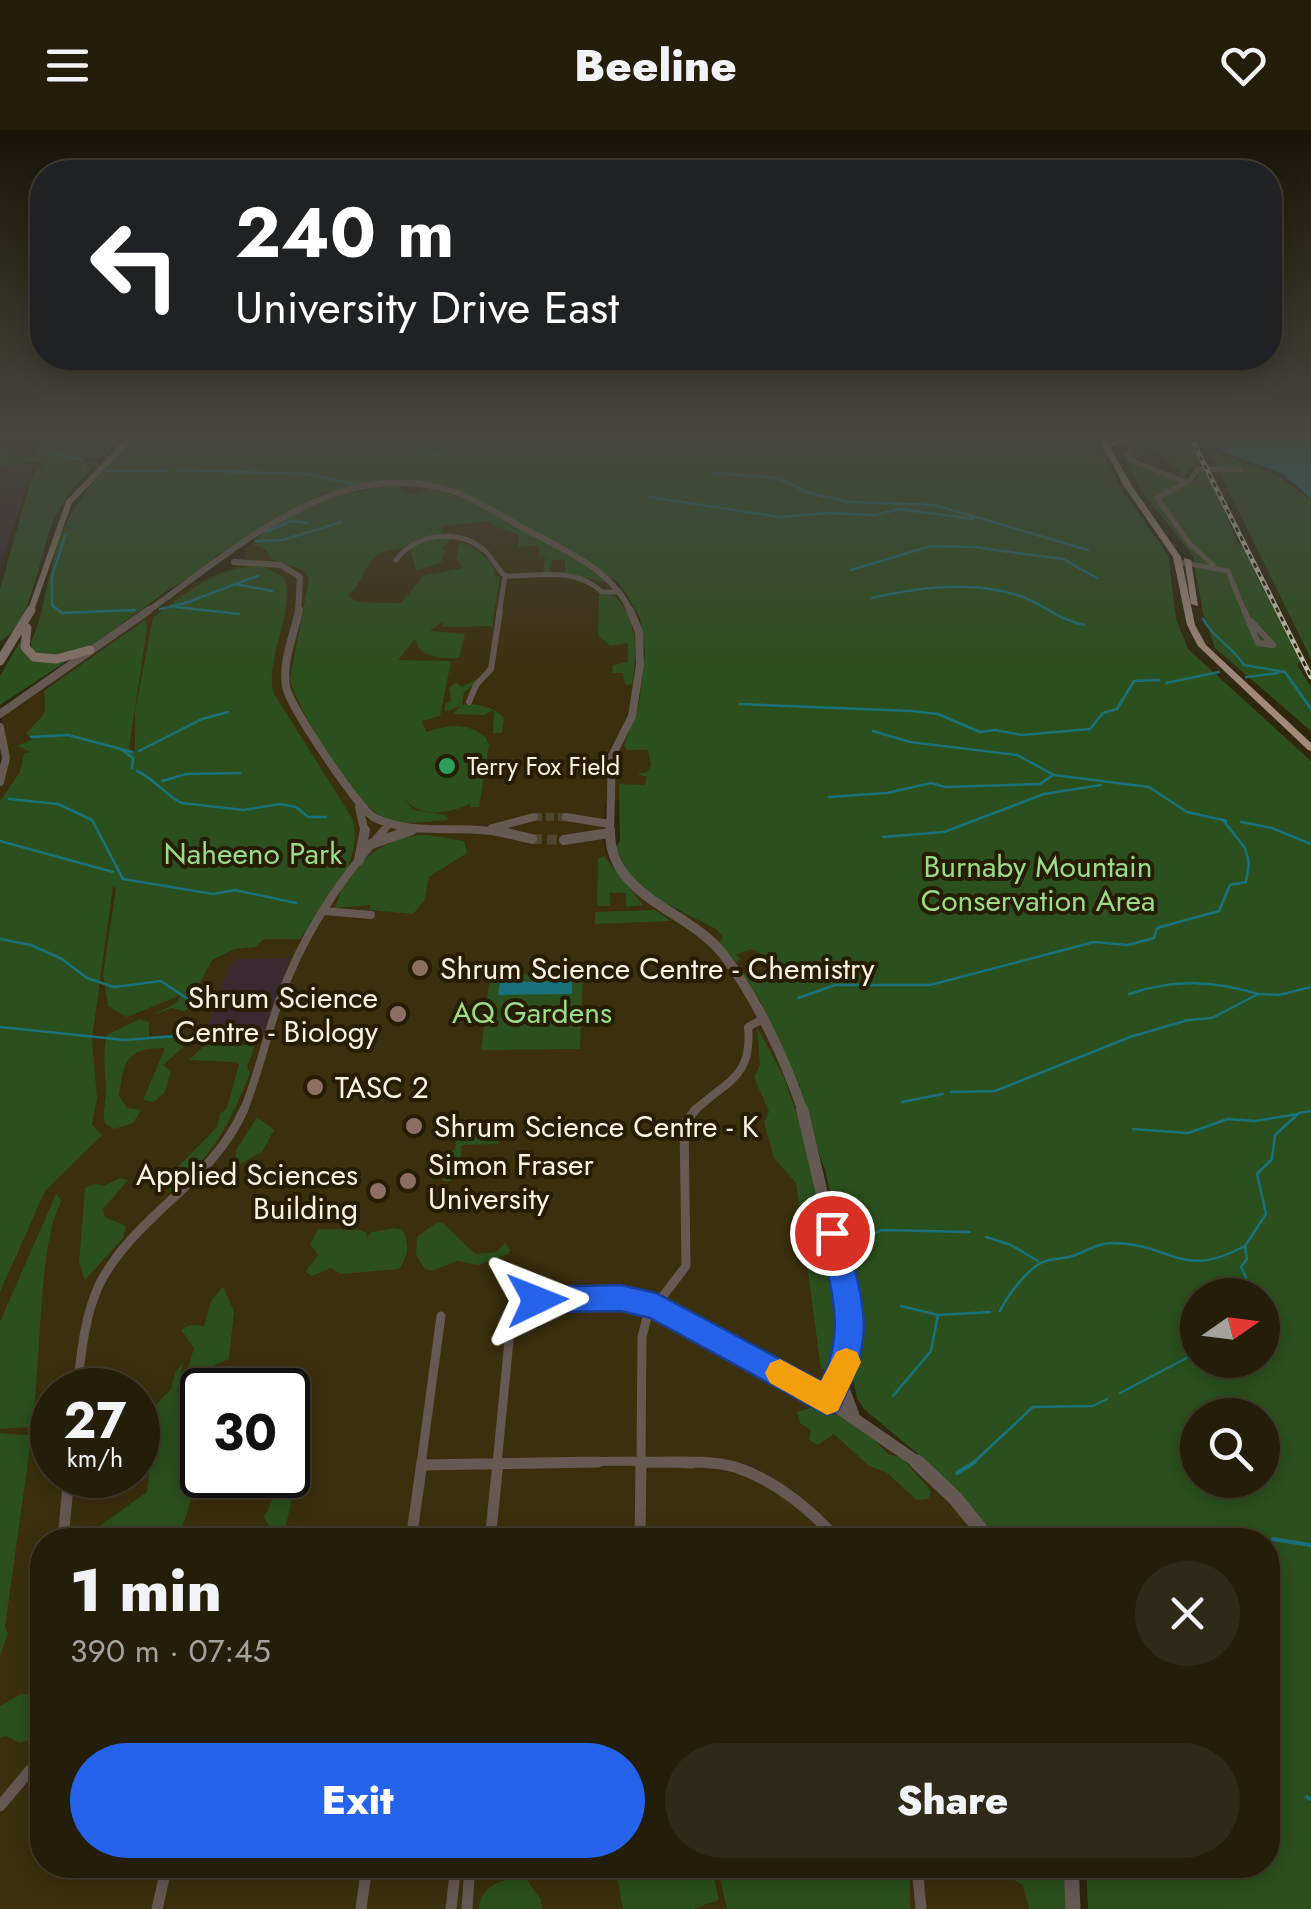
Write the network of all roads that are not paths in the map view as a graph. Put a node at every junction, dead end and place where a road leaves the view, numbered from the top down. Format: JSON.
{"nodes":[{"id":1,"x":61,"y":521,"type":"edge"},
{"id":2,"x":277,"y":521,"type":"edge"},
{"id":3,"x":513,"y":521,"type":"edge"},
{"id":4,"x":1154,"y":521,"type":"edge"},
{"id":5,"x":1171,"y":521,"type":"edge"},
{"id":6,"x":239,"y":555,"type":"junction"},
{"id":7,"x":220,"y":560,"type":"junction"},
{"id":8,"x":396,"y":560,"type":"dead end"},
{"id":9,"x":260,"y":562,"type":"junction"},
{"id":10,"x":1185,"y":562,"type":"junction"},
{"id":11,"x":232,"y":563,"type":"junction"},
{"id":12,"x":1209,"y":564,"type":"junction"},
{"id":13,"x":205,"y":572,"type":"junction"},
{"id":14,"x":506,"y":576,"type":"junction"},
{"id":15,"x":620,"y":592,"type":"junction"},
{"id":16,"x":1252,"y":622,"type":"junction"},
{"id":17,"x":26,"y":624,"type":"junction"},
{"id":18,"x":86,"y":652,"type":"junction"},
{"id":19,"x":2,"y":662,"type":"edge"},
{"id":20,"x":470,"y":702,"type":"dead end"},
{"id":21,"x":0,"y":711,"type":"edge"},
{"id":22,"x":0,"y":727,"type":"edge"},
{"id":23,"x":1311,"y":738,"type":"edge"},
{"id":24,"x":1311,"y":748,"type":"edge"},
{"id":25,"x":0,"y":782,"type":"edge"},
{"id":26,"x":359,"y":806,"type":"junction"},
{"id":27,"x":534,"y":817,"type":"tunnel mouth"},
{"id":28,"x":566,"y":817,"type":"tunnel mouth"},
{"id":29,"x":390,"y":824,"type":"junction"},
{"id":30,"x":609,"y":828,"type":"junction"},
{"id":31,"x":419,"y":829,"type":"junction"},
{"id":32,"x":486,"y":829,"type":"junction"},
{"id":33,"x":532,"y":839,"type":"tunnel mouth"},
{"id":34,"x":564,"y":840,"type":"tunnel mouth"},
{"id":35,"x":371,"y":844,"type":"junction"},
{"id":36,"x":358,"y":860,"type":"junction"},
{"id":37,"x":324,"y":911,"type":"junction"},
{"id":38,"x":370,"y":915,"type":"dead end"},
{"id":39,"x":762,"y":1020,"type":"junction"},
{"id":40,"x":656,"y":1306,"type":"junction"},
{"id":41,"x":441,"y":1316,"type":"dead end"},
{"id":42,"x":80,"y":1368,"type":"edge"},
{"id":43,"x":840,"y":1380,"type":"junction"},
{"id":44,"x":827,"y":1400,"type":"junction"},
{"id":45,"x":853,"y":1415,"type":"junction"},
{"id":46,"x":640,"y":1462,"type":"junction"},
{"id":47,"x":497,"y":1464,"type":"junction"},
{"id":48,"x":422,"y":1465,"type":"junction"},
{"id":49,"x":67,"y":1498,"type":"edge"},
{"id":50,"x":64,"y":1528,"type":"edge"},
{"id":51,"x":413,"y":1528,"type":"edge"},
{"id":52,"x":491,"y":1528,"type":"edge"},
{"id":53,"x":640,"y":1528,"type":"edge"},
{"id":54,"x":827,"y":1528,"type":"edge"},
{"id":55,"x":980,"y":1528,"type":"edge"},
{"id":56,"x":30,"y":1770,"type":"edge"},
{"id":57,"x":0,"y":1806,"type":"edge"},
{"id":58,"x":164,"y":1878,"type":"edge"},
{"id":59,"x":365,"y":1878,"type":"edge"},
{"id":60,"x":455,"y":1878,"type":"edge"},
{"id":61,"x":469,"y":1878,"type":"edge"},
{"id":62,"x":919,"y":1878,"type":"edge"},
{"id":63,"x":1072,"y":1878,"type":"edge"},
{"id":64,"x":157,"y":1909,"type":"edge"},
{"id":65,"x":361,"y":1909,"type":"edge"},
{"id":66,"x":451,"y":1909,"type":"edge"},
{"id":67,"x":467,"y":1909,"type":"edge"},
{"id":68,"x":921,"y":1909,"type":"edge"},
{"id":69,"x":1074,"y":1909,"type":"edge"}],
"edges":[{"from":1,"to":17,"type":"main road"},
{"from":2,"to":6,"type":"street"},
{"from":3,"to":15,"type":"street"},
{"from":4,"to":10,"type":"main road"},
{"from":5,"to":12,"type":"street"},
{"from":6,"to":7,"type":"street"},
{"from":6,"to":9,"type":"street"},
{"from":6,"to":11,"type":"street"},
{"from":7,"to":11,"type":"street"},
{"from":7,"to":13,"type":"street"},
{"from":8,"to":14,"type":"street"},
{"from":9,"to":11,"type":"street"},
{"from":9,"to":13,"type":"street"},
{"from":9,"to":26,"type":"street"},
{"from":10,"to":12,"type":"main road"},
{"from":10,"to":12,"type":"main road"},
{"from":10,"to":23,"type":"main road"},
{"from":10,"to":24,"type":"main road"},
{"from":11,"to":13,"type":"street"},
{"from":12,"to":16,"type":"street"},
{"from":13,"to":18,"type":"street"},
{"from":14,"to":15,"type":"street"},
{"from":14,"to":20,"type":"street"},
{"from":15,"to":30,"type":"street"},
{"from":16,"to":16,"type":"street"},
{"from":17,"to":18,"type":"main road"},
{"from":17,"to":19,"type":"main road"},
{"from":18,"to":21,"type":"street"},
{"from":22,"to":25,"type":"street"},
{"from":26,"to":29,"type":"street"},
{"from":26,"to":36,"type":"street"},
{"from":27,"to":32,"type":"street"},
{"from":28,"to":30,"type":"street"},
{"from":29,"to":31,"type":"street"},
{"from":29,"to":35,"type":"street"},
{"from":30,"to":34,"type":"street"},
{"from":30,"to":39,"type":"street"},
{"from":31,"to":32,"type":"street"},
{"from":31,"to":35,"type":"street"},
{"from":32,"to":33,"type":"street"},
{"from":35,"to":36,"type":"street"},
{"from":36,"to":37,"type":"street"},
{"from":37,"to":38,"type":"street"},
{"from":37,"to":42,"type":"street"},
{"from":39,"to":40,"type":"street"},
{"from":39,"to":43,"type":"street"},
{"from":40,"to":44,"type":"street"},
{"from":40,"to":46,"type":"street"},
{"from":40,"to":47,"type":"street"},
{"from":41,"to":48,"type":"street"},
{"from":43,"to":44,"type":"street"},
{"from":43,"to":45,"type":"street"},
{"from":44,"to":45,"type":"street"},
{"from":45,"to":55,"type":"street"},
{"from":46,"to":47,"type":"street"},
{"from":46,"to":53,"type":"street"},
{"from":46,"to":54,"type":"street"},
{"from":47,"to":48,"type":"street"},
{"from":47,"to":52,"type":"street"},
{"from":48,"to":51,"type":"street"},
{"from":49,"to":50,"type":"street"},
{"from":56,"to":57,"type":"street"},
{"from":58,"to":64,"type":"street"},
{"from":59,"to":65,"type":"street"},
{"from":60,"to":66,"type":"street"},
{"from":61,"to":67,"type":"street"},
{"from":62,"to":68,"type":"street"},
{"from":63,"to":69,"type":"street"}]}
